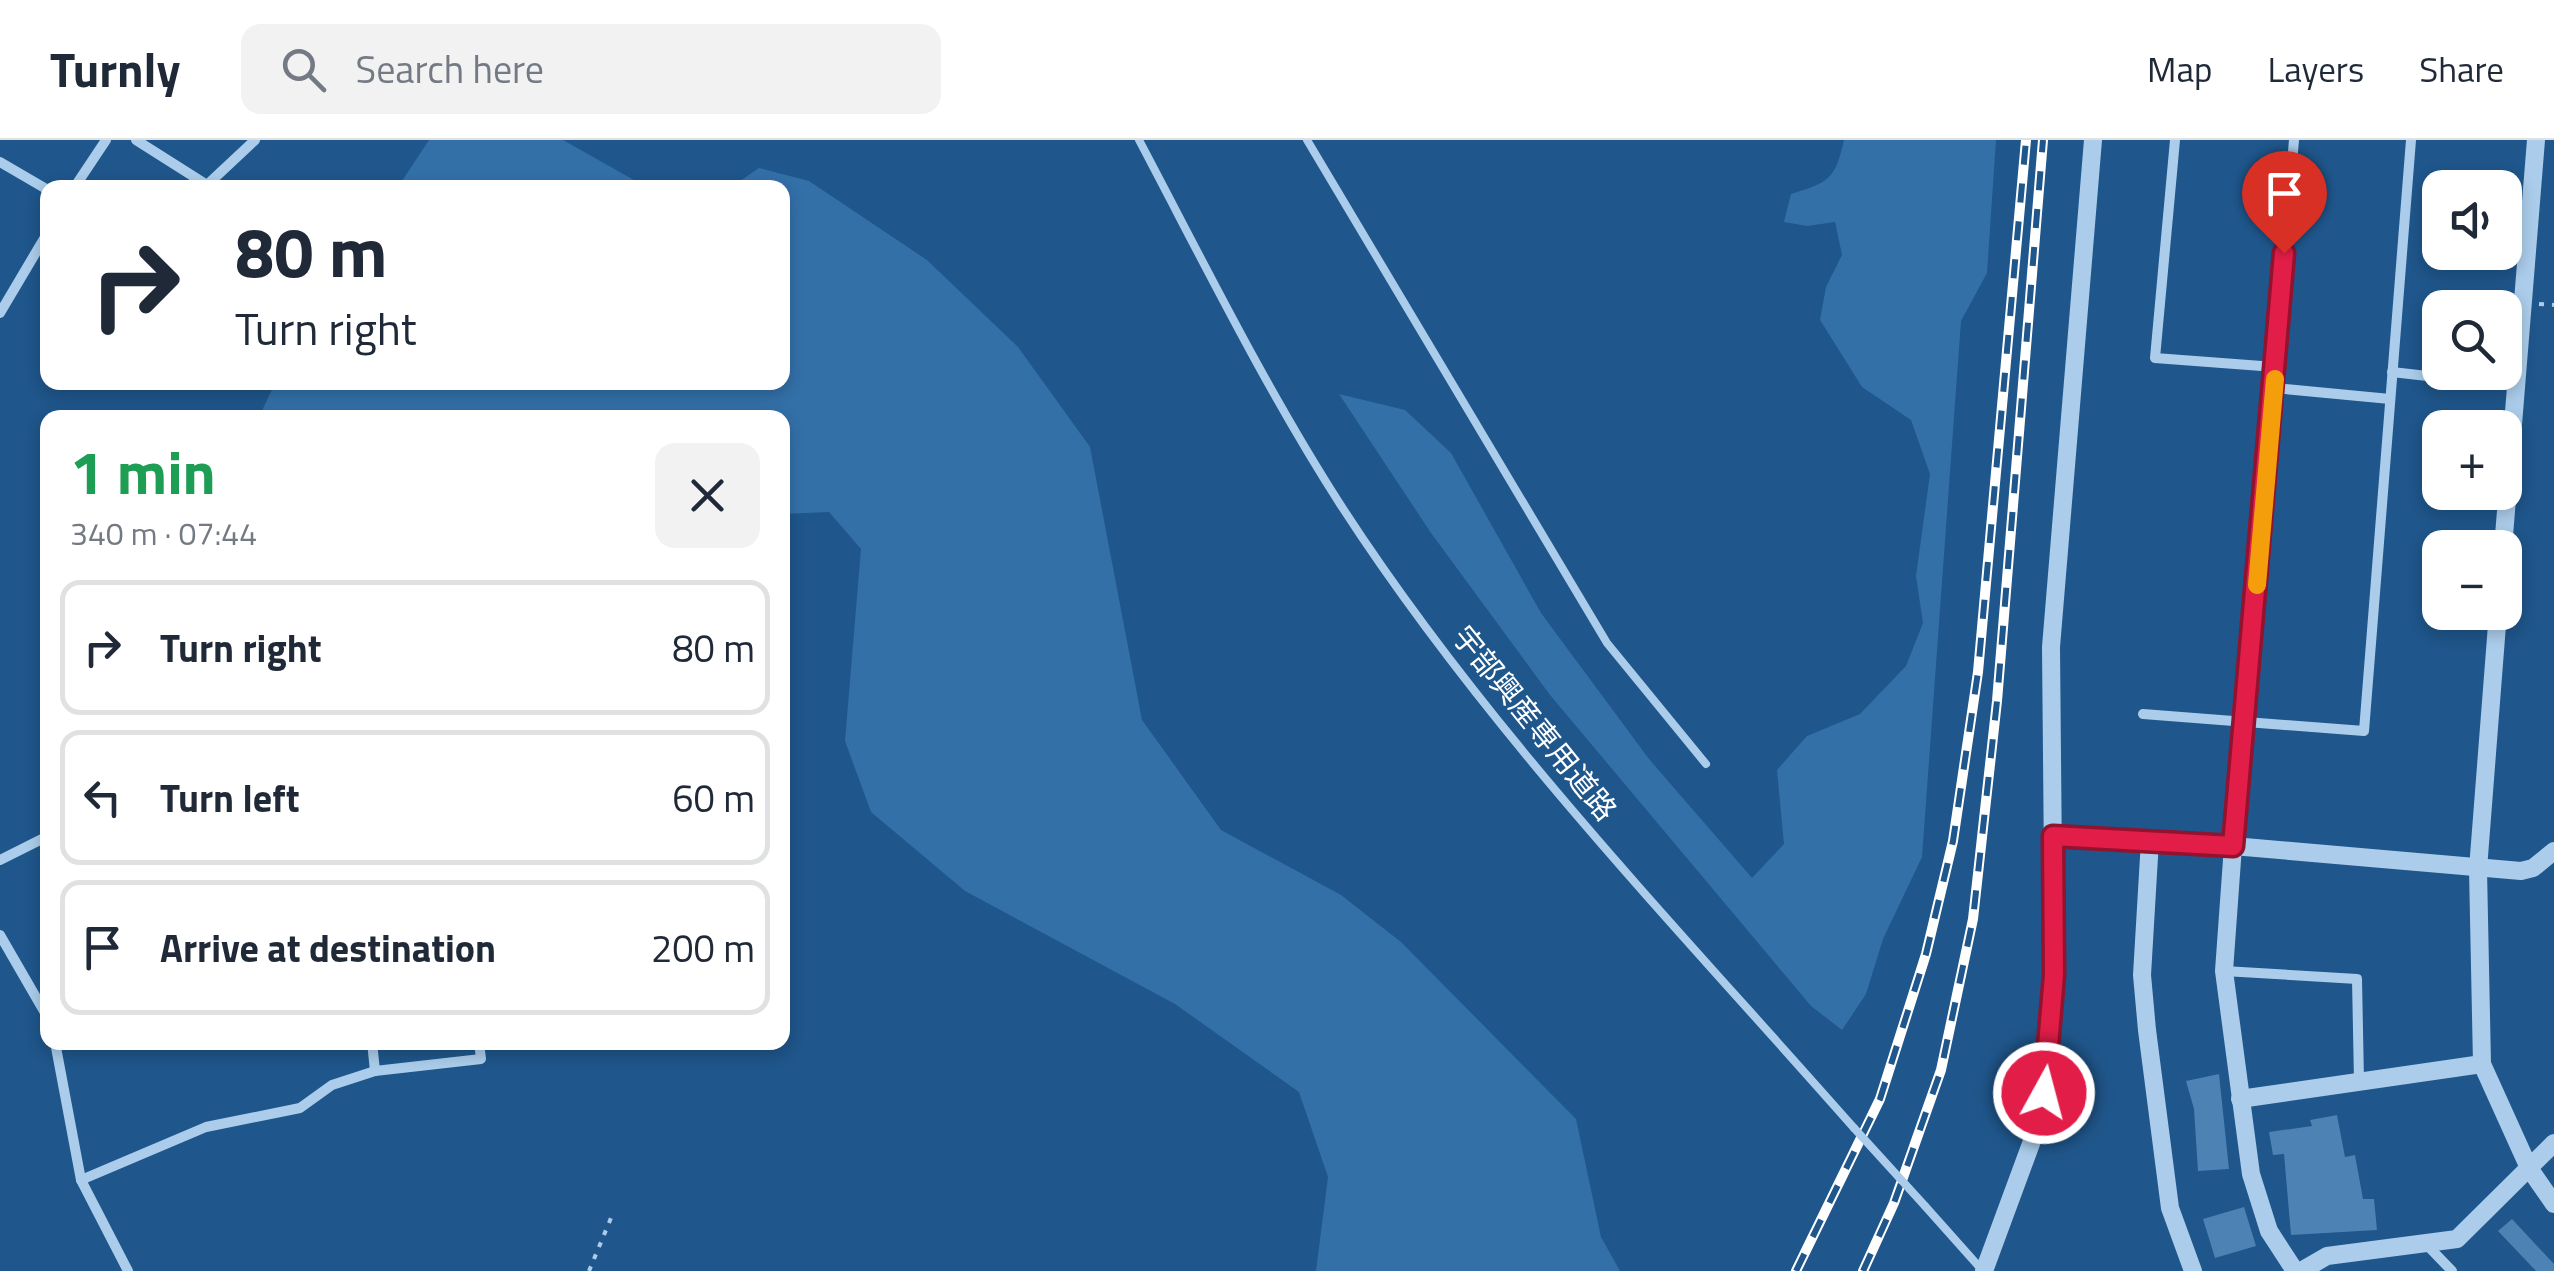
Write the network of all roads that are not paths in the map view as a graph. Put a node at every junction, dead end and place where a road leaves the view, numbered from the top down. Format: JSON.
{"nodes":[{"id":1,"x":106,"y":140,"type":"edge"},
{"id":2,"x":136,"y":140,"type":"edge"},
{"id":3,"x":256,"y":140,"type":"edge"},
{"id":4,"x":1139,"y":140,"type":"edge"},
{"id":5,"x":1306,"y":140,"type":"edge"},
{"id":6,"x":2093,"y":140,"type":"edge"},
{"id":7,"x":2175,"y":140,"type":"edge"},
{"id":8,"x":2294,"y":140,"type":"edge"},
{"id":9,"x":2411,"y":140,"type":"edge"},
{"id":10,"x":2536,"y":140,"type":"edge"},
{"id":11,"x":0,"y":162,"type":"edge"},
{"id":12,"x":79,"y":180,"type":"edge"},
{"id":13,"x":199,"y":180,"type":"edge"},
{"id":14,"x":212,"y":180,"type":"edge"},
{"id":15,"x":40,"y":185,"type":"edge"},
{"id":16,"x":40,"y":245,"type":"edge"},
{"id":17,"x":2522,"y":304,"type":"edge"},
{"id":18,"x":0,"y":312,"type":"edge"},
{"id":19,"x":2275,"y":366,"type":"junction"},
{"id":20,"x":2392,"y":372,"type":"junction"},
{"id":21,"x":2422,"y":375,"type":"edge"},
{"id":22,"x":2274,"y":388,"type":"junction"},
{"id":23,"x":2515,"y":390,"type":"edge"},
{"id":24,"x":2390,"y":399,"type":"junction"},
{"id":25,"x":2503,"y":530,"type":"edge"},
{"id":26,"x":2497,"y":630,"type":"edge"},
{"id":27,"x":2143,"y":714,"type":"dead end"},
{"id":28,"x":2245,"y":724,"type":"junction"},
{"id":29,"x":1706,"y":764,"type":"dead end"},
{"id":30,"x":2053,"y":836,"type":"junction"},
{"id":31,"x":40,"y":840,"type":"edge"},
{"id":32,"x":2150,"y":840,"type":"junction"},
{"id":33,"x":2233,"y":846,"type":"junction"},
{"id":34,"x":2554,"y":851,"type":"edge"},
{"id":35,"x":0,"y":860,"type":"edge"},
{"id":36,"x":2478,"y":868,"type":"junction"},
{"id":37,"x":0,"y":935,"type":"edge"},
{"id":38,"x":2224,"y":972,"type":"junction"},
{"id":39,"x":40,"y":1004,"type":"edge"},
{"id":40,"x":57,"y":1050,"type":"edge"},
{"id":41,"x":373,"y":1050,"type":"edge"},
{"id":42,"x":480,"y":1050,"type":"edge"},
{"id":43,"x":2482,"y":1064,"type":"junction"},
{"id":44,"x":375,"y":1071,"type":"junction"},
{"id":45,"x":2359,"y":1082,"type":"junction"},
{"id":46,"x":2240,"y":1099,"type":"junction"},
{"id":47,"x":2554,"y":1143,"type":"edge"},
{"id":48,"x":2528,"y":1168,"type":"junction"},
{"id":49,"x":81,"y":1180,"type":"junction"},
{"id":50,"x":2554,"y":1204,"type":"edge"},
{"id":51,"x":2424,"y":1243,"type":"junction"},
{"id":52,"x":128,"y":1271,"type":"edge"},
{"id":53,"x":1983,"y":1271,"type":"edge"},
{"id":54,"x":2193,"y":1271,"type":"edge"},
{"id":55,"x":2298,"y":1271,"type":"edge"},
{"id":56,"x":2452,"y":1271,"type":"edge"}],
"edges":[{"from":1,"to":12,"type":"street"},
{"from":2,"to":13,"type":"street"},
{"from":3,"to":14,"type":"street"},
{"from":4,"to":53,"type":"lane","name":"宇部興産専用道路","bridge":true},
{"from":5,"to":29,"type":"lane"},
{"from":6,"to":30,"type":"street"},
{"from":7,"to":19,"type":"street"},
{"from":8,"to":19,"type":"street"},
{"from":9,"to":20,"type":"street"},
{"from":10,"to":17,"type":"street"},
{"from":11,"to":15,"type":"street"},
{"from":16,"to":18,"type":"street"},
{"from":19,"to":22,"type":"street"},
{"from":20,"to":21,"type":"street"},
{"from":20,"to":24,"type":"street"},
{"from":22,"to":24,"type":"street"},
{"from":22,"to":28,"type":"street"},
{"from":23,"to":25,"type":"street"},
{"from":24,"to":28,"type":"street"},
{"from":26,"to":36,"type":"street"},
{"from":27,"to":28,"type":"street"},
{"from":28,"to":33,"type":"street"},
{"from":30,"to":32,"type":"street"},
{"from":30,"to":53,"type":"street"},
{"from":31,"to":35,"type":"street"},
{"from":32,"to":33,"type":"street"},
{"from":32,"to":54,"type":"street"},
{"from":33,"to":36,"type":"street"},
{"from":33,"to":38,"type":"street"},
{"from":34,"to":36,"type":"street"},
{"from":36,"to":43,"type":"street"},
{"from":37,"to":39,"type":"street"},
{"from":38,"to":45,"type":"street"},
{"from":38,"to":46,"type":"street"},
{"from":40,"to":49,"type":"street"},
{"from":41,"to":44,"type":"street"},
{"from":42,"to":44,"type":"street"},
{"from":43,"to":45,"type":"street"},
{"from":43,"to":48,"type":"street"},
{"from":44,"to":49,"type":"street"},
{"from":45,"to":46,"type":"street"},
{"from":46,"to":55,"type":"street"},
{"from":47,"to":48,"type":"street"},
{"from":48,"to":50,"type":"street"},
{"from":48,"to":51,"type":"street"},
{"from":49,"to":52,"type":"street"},
{"from":51,"to":55,"type":"street"},
{"from":51,"to":56,"type":"street"}]}
